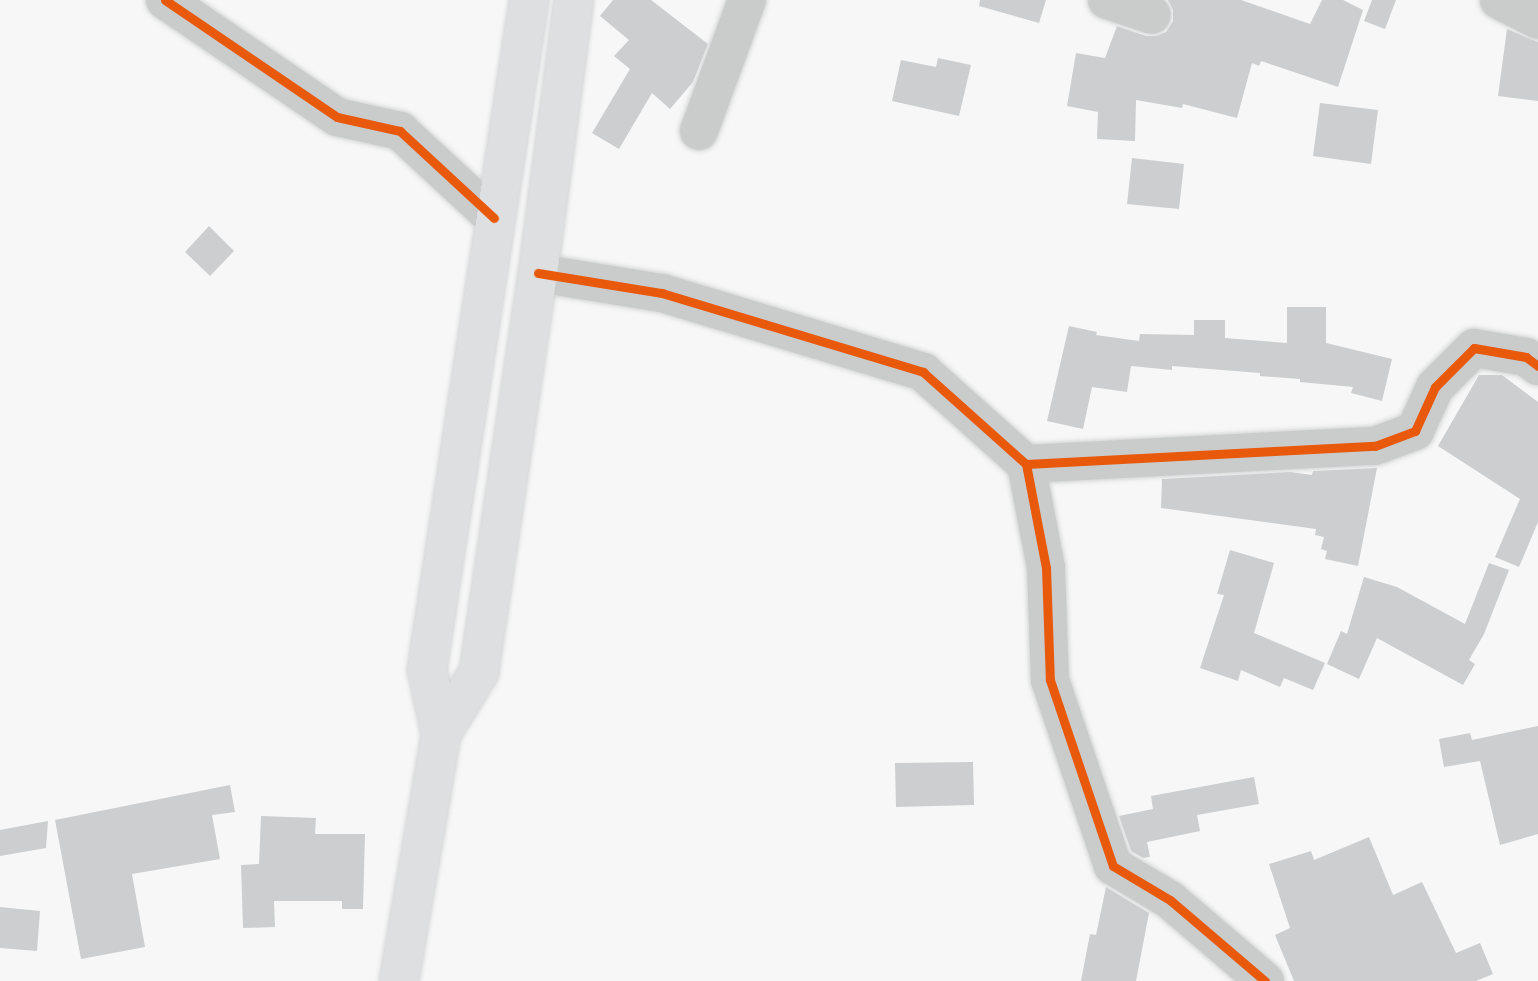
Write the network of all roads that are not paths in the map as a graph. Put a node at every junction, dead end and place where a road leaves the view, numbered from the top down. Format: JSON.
{"nodes":[{"id":1,"x":165,"y":0,"type":"edge"},
{"id":2,"x":529,"y":0,"type":"edge"},
{"id":3,"x":574,"y":0,"type":"edge"},
{"id":4,"x":747,"y":0,"type":"edge"},
{"id":5,"x":1107,"y":0,"type":"edge"},
{"id":6,"x":1499,"y":0,"type":"edge"},
{"id":7,"x":1152,"y":15,"type":"dead end"},
{"id":8,"x":1538,"y":20,"type":"edge"},
{"id":9,"x":699,"y":131,"type":"dead end"},
{"id":10,"x":494,"y":218,"type":"junction"},
{"id":11,"x":538,"y":273,"type":"junction"},
{"id":12,"x":1538,"y":366,"type":"edge"},
{"id":13,"x":1026,"y":464,"type":"junction"},
{"id":14,"x":441,"y":734,"type":"junction"},
{"id":15,"x":399,"y":981,"type":"edge"},
{"id":16,"x":1265,"y":981,"type":"edge"}],
"edges":[{"from":1,"to":10,"type":"street"},
{"from":2,"to":10,"type":"main road"},
{"from":3,"to":11,"type":"main road"},
{"from":4,"to":9,"type":"street"},
{"from":5,"to":7,"type":"street"},
{"from":6,"to":8,"type":"street"},
{"from":10,"to":14,"type":"main road"},
{"from":11,"to":13,"type":"street"},
{"from":11,"to":14,"type":"main road"},
{"from":12,"to":13,"type":"street"},
{"from":13,"to":16,"type":"street"},
{"from":14,"to":15,"type":"main road"}]}
